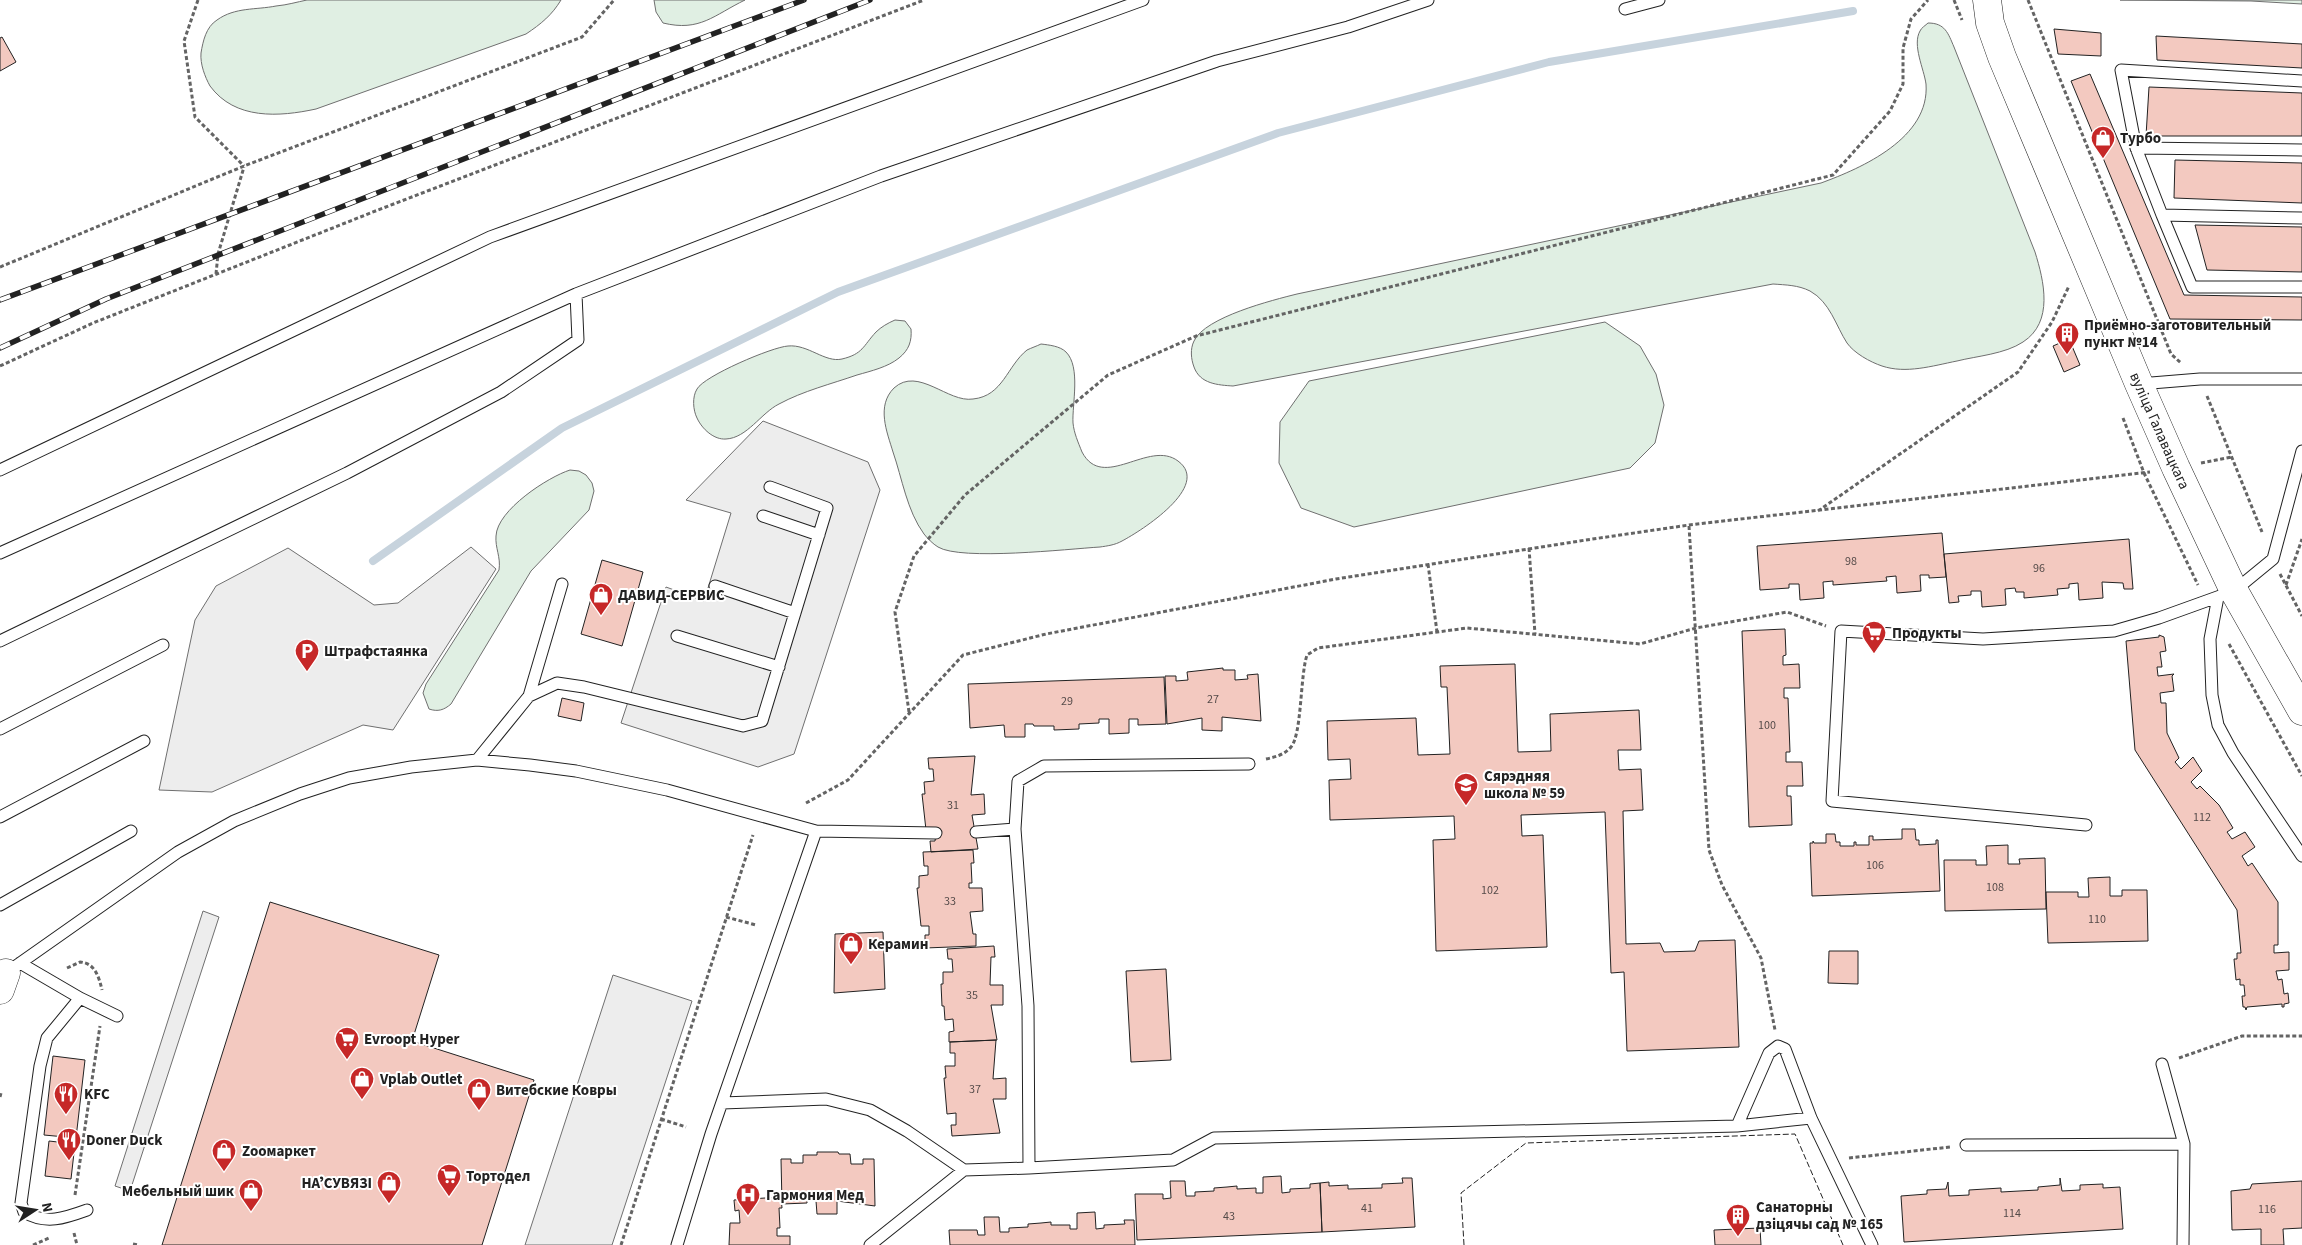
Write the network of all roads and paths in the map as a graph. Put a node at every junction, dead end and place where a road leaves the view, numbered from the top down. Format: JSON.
{"nodes":[{"id":1,"x":198,"y":0,"type":"edge"},
{"id":2,"x":614,"y":0,"type":"edge"},
{"id":3,"x":924,"y":0,"type":"edge"},
{"id":4,"x":1143,"y":0,"type":"edge"},
{"id":5,"x":1428,"y":0,"type":"edge"},
{"id":6,"x":1659,"y":0,"type":"edge"},
{"id":7,"x":1928,"y":0,"type":"edge"},
{"id":8,"x":1987,"y":0,"type":"edge"},
{"id":9,"x":2028,"y":0,"type":"edge"},
{"id":10,"x":1625,"y":9,"type":"dead end"},
{"id":11,"x":2302,"y":81,"type":"edge"},
{"id":12,"x":2136,"y":148,"type":"junction"},
{"id":13,"x":2302,"y":150,"type":"edge"},
{"id":14,"x":244,"y":166,"type":"junction"},
{"id":15,"x":2162,"y":215,"type":"junction"},
{"id":16,"x":2302,"y":218,"type":"edge"},
{"id":17,"x":0,"y":266,"type":"edge"},
{"id":18,"x":216,"y":274,"type":"junction"},
{"id":19,"x":2070,"y":284,"type":"dead end"},
{"id":20,"x":2302,"y":287,"type":"edge"},
{"id":21,"x":576,"y":294,"type":"junction"},
{"id":22,"x":0,"y":366,"type":"edge"},
{"id":23,"x":2200,"y":379,"type":"junction"},
{"id":24,"x":2302,"y":379,"type":"edge"},
{"id":25,"x":2139,"y":384,"type":"junction"},
{"id":26,"x":2302,"y":450,"type":"edge"},
{"id":27,"x":2232,"y":457,"type":"junction"},
{"id":28,"x":2176,"y":468,"type":"junction"},
{"id":29,"x":0,"y":470,"type":"edge"},
{"id":30,"x":770,"y":487,"type":"dead end"},
{"id":31,"x":1818,"y":512,"type":"junction"},
{"id":32,"x":763,"y":516,"type":"dead end"},
{"id":33,"x":1689,"y":526,"type":"junction"},
{"id":34,"x":819,"y":535,"type":"junction"},
{"id":35,"x":2302,"y":539,"type":"edge"},
{"id":36,"x":2301,"y":544,"type":"edge"},
{"id":37,"x":1529,"y":548,"type":"junction"},
{"id":38,"x":0,"y":552,"type":"edge"},
{"id":39,"x":2273,"y":559,"type":"junction"},
{"id":40,"x":1428,"y":564,"type":"junction"},
{"id":41,"x":562,"y":584,"type":"dead end"},
{"id":42,"x":715,"y":586,"type":"dead end"},
{"id":43,"x":2286,"y":586,"type":"junction"},
{"id":44,"x":2226,"y":594,"type":"junction"},
{"id":45,"x":795,"y":613,"type":"junction"},
{"id":46,"x":2302,"y":616,"type":"edge"},
{"id":47,"x":1696,"y":628,"type":"junction"},
{"id":48,"x":1841,"y":631,"type":"junction"},
{"id":49,"x":1436,"y":632,"type":"junction"},
{"id":50,"x":1536,"y":634,"type":"junction"},
{"id":51,"x":677,"y":636,"type":"dead end"},
{"id":52,"x":0,"y":642,"type":"edge"},
{"id":53,"x":164,"y":645,"type":"dead end"},
{"id":54,"x":779,"y":666,"type":"junction"},
{"id":55,"x":529,"y":696,"type":"junction"},
{"id":56,"x":2302,"y":711,"type":"edge"},
{"id":57,"x":909,"y":712,"type":"junction"},
{"id":58,"x":0,"y":729,"type":"edge"},
{"id":59,"x":144,"y":741,"type":"dead end"},
{"id":60,"x":478,"y":760,"type":"junction"},
{"id":61,"x":1249,"y":764,"type":"joint"},
{"id":62,"x":806,"y":803,"type":"dead end"},
{"id":63,"x":0,"y":817,"type":"edge"},
{"id":64,"x":2086,"y":825,"type":"dead end"},
{"id":65,"x":816,"y":830,"type":"junction"},
{"id":66,"x":1016,"y":830,"type":"junction"},
{"id":67,"x":131,"y":831,"type":"dead end"},
{"id":68,"x":976,"y":832,"type":"dead end"},
{"id":69,"x":936,"y":833,"type":"dead end"},
{"id":70,"x":753,"y":835,"type":"dead end"},
{"id":71,"x":2302,"y":856,"type":"edge"},
{"id":72,"x":0,"y":905,"type":"edge"},
{"id":73,"x":726,"y":917,"type":"junction"},
{"id":74,"x":756,"y":926,"type":"dead end"},
{"id":75,"x":66,"y":968,"type":"dead end"},
{"id":76,"x":6,"y":975,"type":"edge"},
{"id":77,"x":80,"y":998,"type":"junction"},
{"id":78,"x":104,"y":1009,"type":"junction"},
{"id":79,"x":117,"y":1016,"type":"dead end"},
{"id":80,"x":2302,"y":1036,"type":"edge"},
{"id":81,"x":1778,"y":1046,"type":"junction"},
{"id":82,"x":2162,"y":1064,"type":"joint"},
{"id":83,"x":1,"y":1093,"type":"edge"},
{"id":84,"x":0,"y":1097,"type":"edge"},
{"id":85,"x":722,"y":1103,"type":"junction"},
{"id":86,"x":1811,"y":1118,"type":"junction"},
{"id":87,"x":661,"y":1119,"type":"junction"},
{"id":88,"x":1737,"y":1126,"type":"junction"},
{"id":89,"x":686,"y":1127,"type":"dead end"},
{"id":90,"x":2184,"y":1144,"type":"junction"},
{"id":91,"x":1966,"y":1145,"type":"joint"},
{"id":92,"x":1831,"y":1160,"type":"junction"},
{"id":93,"x":1029,"y":1168,"type":"junction"},
{"id":94,"x":964,"y":1170,"type":"junction"},
{"id":95,"x":87,"y":1210,"type":"dead end"},
{"id":96,"x":72,"y":1216,"type":"junction"},
{"id":97,"x":133,"y":1244,"type":"dead end"},
{"id":98,"x":77,"y":1245,"type":"edge"},
{"id":99,"x":138,"y":1245,"type":"edge"},
{"id":100,"x":621,"y":1245,"type":"edge"},
{"id":101,"x":677,"y":1245,"type":"edge"},
{"id":102,"x":870,"y":1245,"type":"edge"},
{"id":103,"x":1872,"y":1245,"type":"edge"},
{"id":104,"x":2183,"y":1245,"type":"edge"}],
"edges":[{"from":1,"to":14,"type":"path"},
{"from":2,"to":14,"type":"path"},
{"from":3,"to":18,"type":"path"},
{"from":4,"to":29,"type":"lane"},
{"from":5,"to":21,"type":"lane"},
{"from":6,"to":10,"type":"lane"},
{"from":7,"to":57,"type":"path"},
{"from":8,"to":25,"type":"street","name":"вуліца Галавацкага"},
{"from":9,"to":23,"type":"path"},
{"from":11,"to":12,"type":"lane"},
{"from":12,"to":13,"type":"lane"},
{"from":12,"to":15,"type":"lane"},
{"from":14,"to":17,"type":"path"},
{"from":14,"to":18,"type":"path"},
{"from":15,"to":16,"type":"lane"},
{"from":15,"to":20,"type":"lane"},
{"from":18,"to":22,"type":"path"},
{"from":19,"to":31,"type":"path"},
{"from":21,"to":38,"type":"lane"},
{"from":21,"to":52,"type":"lane"},
{"from":23,"to":24,"type":"lane"},
{"from":23,"to":25,"type":"lane"},
{"from":23,"to":27,"type":"path"},
{"from":25,"to":28,"type":"street","name":"вуліца Галавацкага"},
{"from":26,"to":39,"type":"lane"},
{"from":27,"to":28,"type":"path"},
{"from":27,"to":39,"type":"path"},
{"from":28,"to":31,"type":"path"},
{"from":28,"to":44,"type":"street","name":"вуліца Галавацкага"},
{"from":30,"to":34,"type":"lane"},
{"from":31,"to":33,"type":"path"},
{"from":32,"to":34,"type":"lane"},
{"from":33,"to":37,"type":"path"},
{"from":33,"to":47,"type":"path"},
{"from":34,"to":45,"type":"lane"},
{"from":35,"to":36,"type":"path"},
{"from":36,"to":43,"type":"path"},
{"from":37,"to":40,"type":"path"},
{"from":37,"to":50,"type":"path"},
{"from":39,"to":43,"type":"path"},
{"from":39,"to":44,"type":"lane"},
{"from":40,"to":49,"type":"path"},
{"from":40,"to":57,"type":"path"},
{"from":41,"to":55,"type":"lane"},
{"from":42,"to":45,"type":"lane"},
{"from":43,"to":46,"type":"path"},
{"from":44,"to":48,"type":"lane"},
{"from":44,"to":56,"type":"street","name":"вуліца Галавацкага"},
{"from":44,"to":71,"type":"lane"},
{"from":45,"to":54,"type":"lane"},
{"from":47,"to":48,"type":"path"},
{"from":47,"to":50,"type":"path"},
{"from":47,"to":81,"type":"path"},
{"from":48,"to":64,"type":"lane"},
{"from":49,"to":50,"type":"path"},
{"from":49,"to":61,"type":"path"},
{"from":51,"to":54,"type":"lane"},
{"from":53,"to":58,"type":"lane"},
{"from":54,"to":55,"type":"lane"},
{"from":55,"to":60,"type":"lane"},
{"from":57,"to":62,"type":"path"},
{"from":59,"to":63,"type":"lane"},
{"from":60,"to":65,"type":"lane"},
{"from":60,"to":76,"type":"lane"},
{"from":61,"to":66,"type":"lane"},
{"from":65,"to":69,"type":"lane"},
{"from":65,"to":85,"type":"lane"},
{"from":66,"to":68,"type":"lane"},
{"from":66,"to":93,"type":"lane"},
{"from":67,"to":72,"type":"lane"},
{"from":70,"to":73,"type":"path"},
{"from":73,"to":74,"type":"path"},
{"from":73,"to":87,"type":"path"},
{"from":75,"to":78,"type":"path"},
{"from":76,"to":77,"type":"lane"},
{"from":77,"to":78,"type":"lane"},
{"from":77,"to":96,"type":"lane"},
{"from":78,"to":79,"type":"lane"},
{"from":78,"to":96,"type":"path"},
{"from":80,"to":82,"type":"path"},
{"from":81,"to":86,"type":"lane"},
{"from":81,"to":88,"type":"lane"},
{"from":82,"to":90,"type":"lane"},
{"from":83,"to":84,"type":"path"},
{"from":85,"to":94,"type":"lane"},
{"from":85,"to":101,"type":"lane"},
{"from":86,"to":88,"type":"lane"},
{"from":86,"to":92,"type":"lane"},
{"from":87,"to":89,"type":"path"},
{"from":87,"to":100,"type":"path"},
{"from":88,"to":93,"type":"lane"},
{"from":90,"to":91,"type":"lane"},
{"from":90,"to":104,"type":"lane"},
{"from":91,"to":92,"type":"path"},
{"from":92,"to":103,"type":"lane"},
{"from":93,"to":94,"type":"lane"},
{"from":94,"to":102,"type":"lane"},
{"from":95,"to":96,"type":"lane"},
{"from":96,"to":98,"type":"path"},
{"from":97,"to":99,"type":"path"}]}
